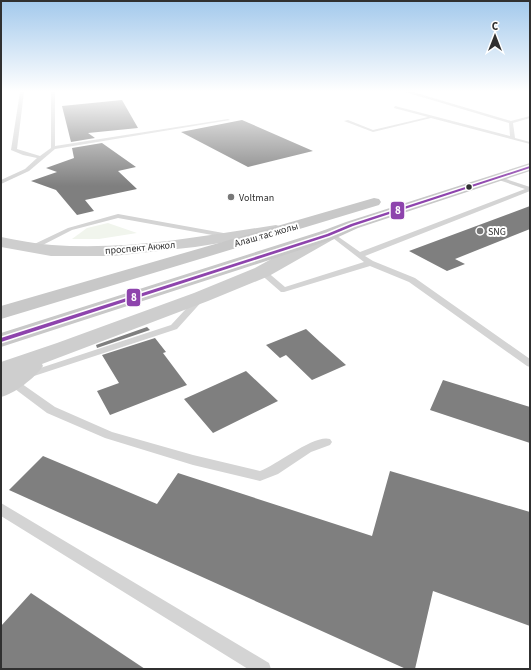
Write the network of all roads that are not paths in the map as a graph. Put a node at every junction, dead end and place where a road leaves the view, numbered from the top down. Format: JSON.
{"nodes":[{"id":1,"x":18,"y":123,"type":"edge"},
{"id":2,"x":53,"y":123,"type":"edge"},
{"id":3,"x":208,"y":123,"type":"edge"},
{"id":4,"x":352,"y":123,"type":"edge"},
{"id":5,"x":404,"y":123,"type":"edge"},
{"id":6,"x":455,"y":123,"type":"edge"},
{"id":7,"x":511,"y":123,"type":"edge"},
{"id":8,"x":513,"y":138,"type":"junction"},
{"id":9,"x":530,"y":143,"type":"edge"},
{"id":10,"x":53,"y":148,"type":"junction"},
{"id":11,"x":530,"y":155,"type":"edge"},
{"id":12,"x":42,"y":158,"type":"junction"},
{"id":13,"x":530,"y":167,"type":"edge"},
{"id":14,"x":498,"y":178,"type":"junction"},
{"id":15,"x":1,"y":182,"type":"edge"},
{"id":16,"x":430,"y":185,"type":"junction"},
{"id":17,"x":530,"y":189,"type":"edge"},
{"id":18,"x":352,"y":225,"type":"junction"},
{"id":19,"x":327,"y":229,"type":"junction"},
{"id":20,"x":279,"y":230,"type":"junction"},
{"id":21,"x":234,"y":237,"type":"junction"},
{"id":22,"x":1,"y":242,"type":"edge"},
{"id":23,"x":30,"y":248,"type":"junction"},
{"id":24,"x":360,"y":255,"type":"junction"},
{"id":25,"x":370,"y":263,"type":"junction"},
{"id":26,"x":259,"y":265,"type":"junction"},
{"id":27,"x":201,"y":297,"type":"junction"},
{"id":28,"x":1,"y":313,"type":"edge"},
{"id":29,"x":1,"y":340,"type":"edge"},
{"id":30,"x":530,"y":364,"type":"edge"},
{"id":31,"x":6,"y":380,"type":"edge"},
{"id":32,"x":326,"y":442,"type":"dead end"},
{"id":33,"x":1,"y":508,"type":"edge"},
{"id":34,"x":263,"y":669,"type":"edge"}],
"edges":[{"from":1,"to":12,"type":"lane"},
{"from":2,"to":10,"type":"lane"},
{"from":3,"to":10,"type":"lane"},
{"from":4,"to":5,"type":"lane"},
{"from":6,"to":8,"type":"lane"},
{"from":7,"to":8,"type":"lane"},
{"from":8,"to":9,"type":"lane"},
{"from":10,"to":12,"type":"lane"},
{"from":11,"to":16,"type":"main road","name":"Алаш тас жолы"},
{"from":12,"to":15,"type":"lane"},
{"from":13,"to":14,"type":"main road","name":"Алаш тас жолы"},
{"from":14,"to":17,"type":"lane"},
{"from":14,"to":18,"type":"main road","name":"Алаш тас жолы"},
{"from":16,"to":18,"type":"main road"},
{"from":16,"to":19,"type":"main road","name":"Алаш тас жолы"},
{"from":17,"to":24,"type":"lane"},
{"from":18,"to":19,"type":"main road","name":"Алаш тас жолы"},
{"from":19,"to":20,"type":"main road","name":"Алаш тас жолы"},
{"from":19,"to":24,"type":"lane"},
{"from":19,"to":26,"type":"main road"},
{"from":20,"to":21,"type":"main road","name":"проспект Акжол"},
{"from":20,"to":28,"type":"main road","name":"Алаш тас жолы"},
{"from":21,"to":23,"type":"main road","name":"проспект Акжол"},
{"from":21,"to":23,"type":"lane"},
{"from":22,"to":23,"type":"main road","name":"проспект Акжол"},
{"from":24,"to":25,"type":"lane"},
{"from":25,"to":26,"type":"lane"},
{"from":25,"to":30,"type":"lane"},
{"from":26,"to":27,"type":"main road"},
{"from":26,"to":29,"type":"main road","name":"Алаш тас жолы"},
{"from":27,"to":31,"type":"main road"},
{"from":27,"to":31,"type":"lane"},
{"from":31,"to":32,"type":"lane"},
{"from":33,"to":34,"type":"lane"}]}
